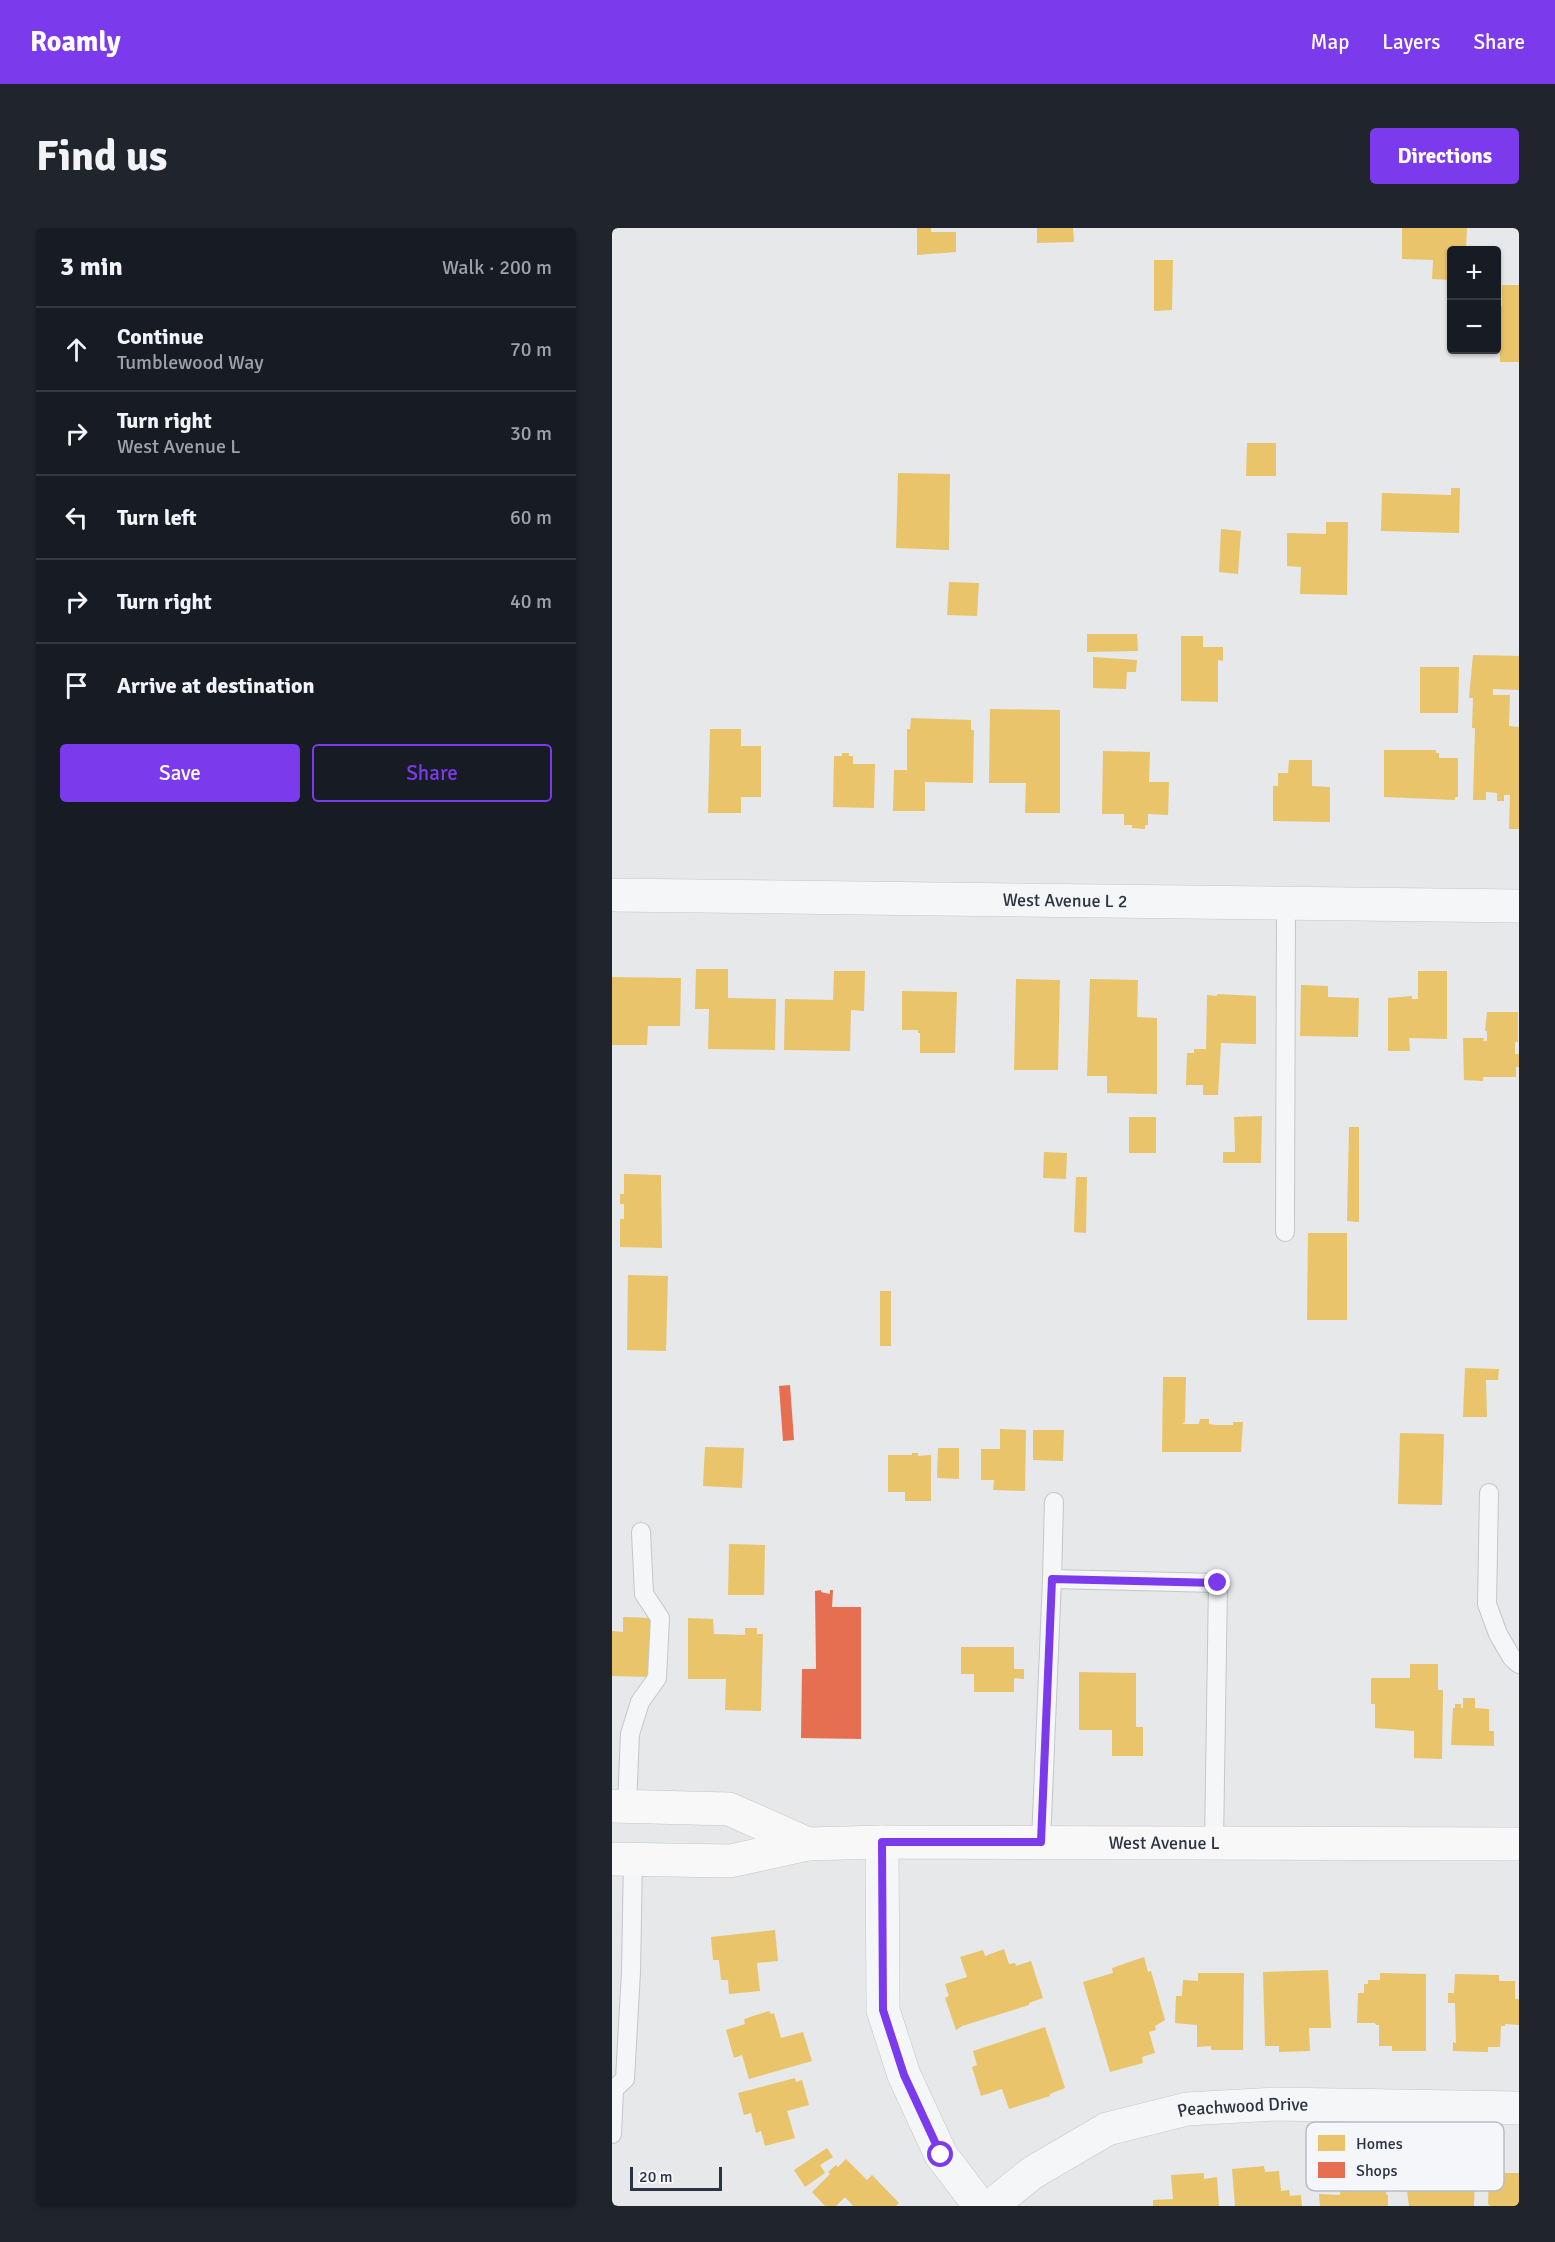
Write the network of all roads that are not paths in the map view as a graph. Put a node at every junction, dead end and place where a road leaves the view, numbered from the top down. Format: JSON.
{"nodes":[{"id":1,"x":612,"y":895,"type":"edge"},
{"id":2,"x":1287,"y":903,"type":"junction"},
{"id":3,"x":1519,"y":906,"type":"edge"},
{"id":4,"x":1284,"y":1232,"type":"dead end"},
{"id":5,"x":1489,"y":1493,"type":"dead end"},
{"id":6,"x":1054,"y":1502,"type":"dead end"},
{"id":7,"x":641,"y":1533,"type":"dead end"},
{"id":8,"x":1052,"y":1579,"type":"junction"},
{"id":9,"x":1519,"y":1664,"type":"edge"},
{"id":10,"x":620,"y":1806,"type":"edge"},
{"id":11,"x":882,"y":1842,"type":"junction"},
{"id":12,"x":1041,"y":1842,"type":"junction"},
{"id":13,"x":1214,"y":1843,"type":"junction"},
{"id":14,"x":808,"y":1844,"type":"junction"},
{"id":15,"x":1519,"y":1844,"type":"edge"},
{"id":16,"x":622,"y":1859,"type":"edge"},
{"id":17,"x":613,"y":2091,"type":"edge"},
{"id":18,"x":1519,"y":2108,"type":"edge"},
{"id":19,"x":612,"y":2134,"type":"edge"},
{"id":20,"x":980,"y":2206,"type":"edge"},
{"id":21,"x":991,"y":2206,"type":"edge"}],
"edges":[{"from":1,"to":2,"type":"street","name":"West Avenue L 2"},
{"from":2,"to":3,"type":"street","name":"West Avenue L 2"},
{"from":2,"to":4,"type":"lane"},
{"from":5,"to":9,"type":"lane"},
{"from":6,"to":8,"type":"lane"},
{"from":7,"to":10,"type":"lane"},
{"from":8,"to":12,"type":"lane"},
{"from":8,"to":13,"type":"lane"},
{"from":10,"to":14,"type":"main road","name":"West Avenue L"},
{"from":11,"to":12,"type":"main road","name":"West Avenue L"},
{"from":11,"to":14,"type":"main road","name":"West Avenue L"},
{"from":11,"to":20,"type":"street"},
{"from":12,"to":13,"type":"main road","name":"West Avenue L"},
{"from":13,"to":15,"type":"main road","name":"West Avenue L"},
{"from":14,"to":16,"type":"main road","name":"West Avenue L"},
{"from":16,"to":17,"type":"lane"},
{"from":17,"to":19,"type":"lane"},
{"from":18,"to":21,"type":"street","name":"Peachwood Drive"}]}
